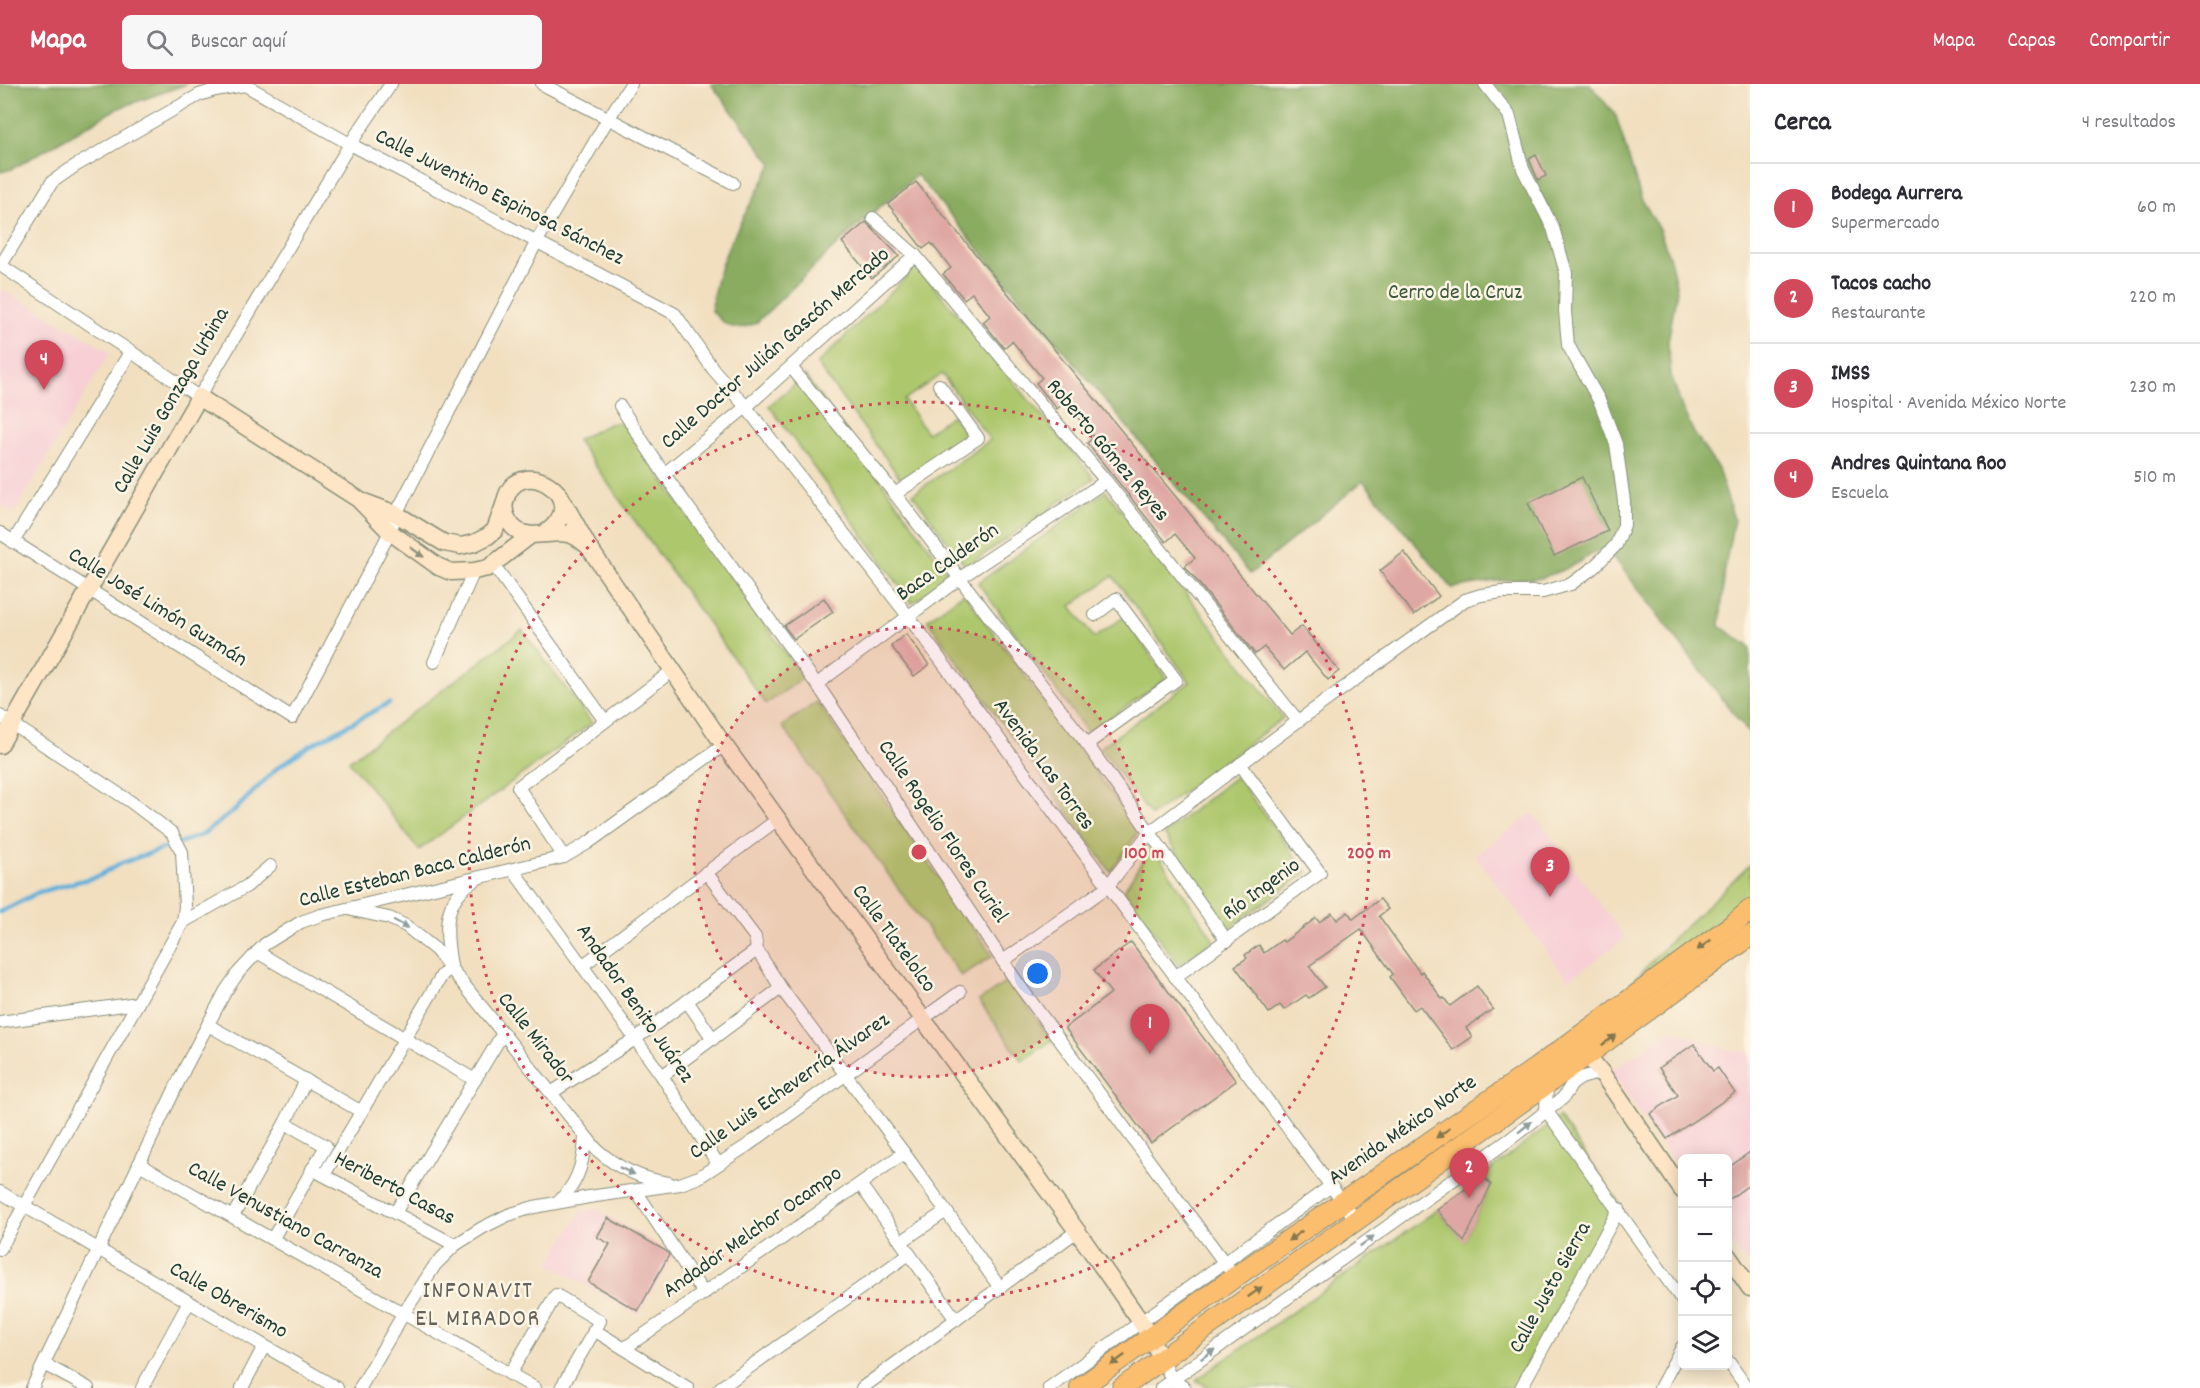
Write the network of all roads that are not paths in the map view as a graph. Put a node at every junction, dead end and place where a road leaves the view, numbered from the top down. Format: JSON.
{"nodes":[{"id":1,"x":391,"y":84,"type":"edge"},
{"id":2,"x":542,"y":84,"type":"edge"},
{"id":3,"x":631,"y":84,"type":"edge"},
{"id":4,"x":1485,"y":84,"type":"edge"},
{"id":5,"x":245,"y":85,"type":"edge"},
{"id":6,"x":608,"y":119,"type":"junction"},
{"id":7,"x":350,"y":144,"type":"junction"},
{"id":8,"x":733,"y":183,"type":"dead end"},
{"id":9,"x":873,"y":218,"type":"dead end"},
{"id":10,"x":537,"y":241,"type":"junction"},
{"id":11,"x":915,"y":255,"type":"junction"},
{"id":12,"x":1,"y":265,"type":"edge"},
{"id":13,"x":131,"y":351,"type":"junction"},
{"id":14,"x":790,"y":367,"type":"junction"},
{"id":15,"x":713,"y":369,"type":"joint"},
{"id":16,"x":939,"y":385,"type":"dead end"},
{"id":17,"x":200,"y":397,"type":"junction"},
{"id":18,"x":620,"y":406,"type":"dead end"},
{"id":19,"x":746,"y":407,"type":"junction"},
{"id":20,"x":664,"y":474,"type":"junction"},
{"id":21,"x":1106,"y":481,"type":"junction"},
{"id":22,"x":559,"y":494,"type":"junction"},
{"id":23,"x":895,"y":494,"type":"junction"},
{"id":24,"x":358,"y":499,"type":"junction"},
{"id":25,"x":505,"y":505,"type":"junction"},
{"id":26,"x":396,"y":514,"type":"junction"},
{"id":27,"x":390,"y":532,"type":"junction"},
{"id":28,"x":0,"y":534,"type":"edge"},
{"id":29,"x":538,"y":534,"type":"junction"},
{"id":30,"x":13,"y":542,"type":"junction"},
{"id":31,"x":588,"y":546,"type":"junction"},
{"id":32,"x":493,"y":564,"type":"junction"},
{"id":33,"x":474,"y":571,"type":"junction"},
{"id":34,"x":960,"y":578,"type":"junction"},
{"id":35,"x":89,"y":590,"type":"junction"},
{"id":36,"x":1095,"y":615,"type":"dead end"},
{"id":37,"x":908,"y":616,"type":"junction"},
{"id":38,"x":434,"y":662,"type":"dead end"},
{"id":39,"x":672,"y":671,"type":"junction"},
{"id":40,"x":817,"y":684,"type":"junction"},
{"id":41,"x":6,"y":720,"type":"edge"},
{"id":42,"x":604,"y":721,"type":"junction"},
{"id":43,"x":1298,"y":721,"type":"junction"},
{"id":44,"x":1087,"y":744,"type":"junction"},
{"id":45,"x":0,"y":745,"type":"edge"},
{"id":46,"x":724,"y":745,"type":"junction"},
{"id":47,"x":1240,"y":764,"type":"junction"},
{"id":48,"x":778,"y":819,"type":"junction"},
{"id":49,"x":1150,"y":832,"type":"junction"},
{"id":50,"x":564,"y":857,"type":"junction"},
{"id":51,"x":270,"y":866,"type":"dead end"},
{"id":52,"x":513,"y":870,"type":"junction"},
{"id":53,"x":706,"y":872,"type":"junction"},
{"id":54,"x":485,"y":874,"type":"junction"},
{"id":55,"x":1107,"y":887,"type":"junction"},
{"id":56,"x":345,"y":909,"type":"junction"},
{"id":57,"x":1750,"y":910,"type":"edge"},
{"id":58,"x":183,"y":922,"type":"junction"},
{"id":59,"x":1750,"y":936,"type":"edge"},
{"id":60,"x":1227,"y":941,"type":"junction"},
{"id":61,"x":757,"y":950,"type":"junction"},
{"id":62,"x":257,"y":952,"type":"junction"},
{"id":63,"x":1003,"y":961,"type":"junction"},
{"id":64,"x":582,"y":966,"type":"junction"},
{"id":65,"x":451,"y":967,"type":"junction"},
{"id":66,"x":1175,"y":977,"type":"junction"},
{"id":67,"x":782,"y":988,"type":"junction"},
{"id":68,"x":960,"y":992,"type":"dead end"},
{"id":69,"x":687,"y":1001,"type":"junction"},
{"id":70,"x":138,"y":1003,"type":"junction"},
{"id":71,"x":924,"y":1019,"type":"junction"},
{"id":72,"x":0,"y":1022,"type":"edge"},
{"id":73,"x":208,"y":1024,"type":"junction"},
{"id":74,"x":503,"y":1033,"type":"junction"},
{"id":75,"x":713,"y":1038,"type":"junction"},
{"id":76,"x":405,"y":1039,"type":"junction"},
{"id":77,"x":635,"y":1039,"type":"junction"},
{"id":78,"x":1575,"y":1039,"type":"junction"},
{"id":79,"x":1587,"y":1055,"type":"junction"},
{"id":80,"x":1600,"y":1072,"type":"junction"},
{"id":81,"x":662,"y":1076,"type":"junction"},
{"id":82,"x":845,"y":1076,"type":"junction"},
{"id":83,"x":1541,"y":1076,"type":"junction"},
{"id":84,"x":306,"y":1080,"type":"junction"},
{"id":85,"x":475,"y":1080,"type":"junction"},
{"id":86,"x":551,"y":1093,"type":"junction"},
{"id":87,"x":1546,"y":1110,"type":"junction"},
{"id":88,"x":362,"y":1112,"type":"junction"},
{"id":89,"x":285,"y":1123,"type":"junction"},
{"id":90,"x":585,"y":1137,"type":"junction"},
{"id":91,"x":904,"y":1153,"type":"junction"},
{"id":92,"x":139,"y":1164,"type":"junction"},
{"id":93,"x":718,"y":1164,"type":"junction"},
{"id":94,"x":312,"y":1169,"type":"junction"},
{"id":95,"x":324,"y":1175,"type":"junction"},
{"id":96,"x":1678,"y":1183,"type":"edge"},
{"id":97,"x":860,"y":1184,"type":"junction"},
{"id":98,"x":680,"y":1185,"type":"junction"},
{"id":99,"x":1331,"y":1186,"type":"junction"},
{"id":100,"x":636,"y":1191,"type":"junction"},
{"id":101,"x":0,"y":1192,"type":"edge"},
{"id":102,"x":556,"y":1202,"type":"junction"},
{"id":103,"x":1343,"y":1203,"type":"junction"},
{"id":104,"x":24,"y":1205,"type":"junction"},
{"id":105,"x":1619,"y":1209,"type":"junction"},
{"id":106,"x":946,"y":1211,"type":"junction"},
{"id":107,"x":395,"y":1213,"type":"junction"},
{"id":108,"x":233,"y":1216,"type":"junction"},
{"id":109,"x":1356,"y":1220,"type":"junction"},
{"id":110,"x":1077,"y":1231,"type":"junction"},
{"id":111,"x":273,"y":1238,"type":"junction"},
{"id":112,"x":901,"y":1242,"type":"junction"},
{"id":113,"x":455,"y":1245,"type":"junction"},
{"id":114,"x":98,"y":1249,"type":"junction"},
{"id":115,"x":0,"y":1250,"type":"edge"},
{"id":116,"x":909,"y":1254,"type":"junction"},
{"id":117,"x":1732,"y":1262,"type":"edge"},
{"id":118,"x":1229,"y":1270,"type":"junction"},
{"id":119,"x":1000,"y":1288,"type":"junction"},
{"id":120,"x":1750,"y":1288,"type":"edge"},
{"id":121,"x":1678,"y":1293,"type":"edge"},
{"id":122,"x":704,"y":1294,"type":"junction"},
{"id":123,"x":189,"y":1302,"type":"junction"},
{"id":124,"x":404,"y":1313,"type":"junction"},
{"id":125,"x":956,"y":1320,"type":"junction"},
{"id":126,"x":594,"y":1330,"type":"junction"},
{"id":127,"x":1145,"y":1330,"type":"junction"},
{"id":128,"x":264,"y":1346,"type":"junction"},
{"id":129,"x":625,"y":1348,"type":"junction"},
{"id":130,"x":1678,"y":1356,"type":"edge"},
{"id":131,"x":1162,"y":1359,"type":"junction"},
{"id":132,"x":44,"y":1364,"type":"junction"},
{"id":133,"x":1732,"y":1367,"type":"edge"},
{"id":134,"x":510,"y":1374,"type":"junction"},
{"id":135,"x":1172,"y":1380,"type":"junction"},
{"id":136,"x":32,"y":1388,"type":"edge"},
{"id":137,"x":87,"y":1388,"type":"edge"},
{"id":138,"x":142,"y":1388,"type":"edge"},
{"id":139,"x":242,"y":1388,"type":"edge"},
{"id":140,"x":337,"y":1388,"type":"edge"},
{"id":141,"x":360,"y":1388,"type":"edge"},
{"id":142,"x":535,"y":1388,"type":"edge"},
{"id":143,"x":561,"y":1388,"type":"edge"},
{"id":144,"x":688,"y":1388,"type":"edge"},
{"id":145,"x":720,"y":1388,"type":"edge"},
{"id":146,"x":862,"y":1388,"type":"edge"},
{"id":147,"x":1049,"y":1388,"type":"edge"},
{"id":148,"x":1080,"y":1388,"type":"edge"},
{"id":149,"x":1122,"y":1388,"type":"edge"},
{"id":150,"x":1161,"y":1388,"type":"edge"},
{"id":151,"x":1185,"y":1388,"type":"edge"},
{"id":152,"x":1521,"y":1388,"type":"edge"},
{"id":153,"x":1660,"y":1388,"type":"edge"},
{"id":154,"x":1747,"y":1388,"type":"edge"}],
"edges":[{"from":1,"to":7,"type":"street","name":"Calle Luis Gonzaga Urbina"},
{"from":2,"to":6,"type":"street"},
{"from":3,"to":6,"type":"street"},
{"from":4,"to":43,"type":"street"},
{"from":5,"to":7,"type":"street","name":"Calle Juventino Espinosa Sánchez"},
{"from":5,"to":12,"type":"street"},
{"from":6,"to":8,"type":"street"},
{"from":6,"to":10,"type":"street"},
{"from":7,"to":10,"type":"street","name":"Calle Juventino Espinosa Sánchez"},
{"from":7,"to":17,"type":"street","name":"Calle Luis Gonzaga Urbina"},
{"from":9,"to":11,"type":"street","name":"Roberto Gómez Reyes"},
{"from":10,"to":15,"type":"street","name":"Calle Juventino Espinosa Sánchez"},
{"from":10,"to":26,"type":"street"},
{"from":11,"to":14,"type":"street","name":"Calle Doctor Julián Gascón Mercado"},
{"from":11,"to":21,"type":"street","name":"Roberto Gómez Reyes"},
{"from":12,"to":13,"type":"street"},
{"from":13,"to":17,"type":"street"},
{"from":13,"to":30,"type":"street"},
{"from":14,"to":19,"type":"street","name":"Calle Doctor Julián Gascón Mercado"},
{"from":14,"to":23,"type":"street","name":"Avenida Las Torres"},
{"from":15,"to":19,"type":"street","name":"Avenida Las Torres"},
{"from":16,"to":23,"type":"street"},
{"from":17,"to":24,"type":"street"},
{"from":17,"to":35,"type":"street","name":"Calle Luis Gonzaga Urbina"},
{"from":18,"to":20,"type":"street","name":"Calle Rogelio Flores Curiel"},
{"from":19,"to":20,"type":"street","name":"Calle Doctor Julián Gascón Mercado"},
{"from":19,"to":37,"type":"street","name":"Avenida Las Torres"},
{"from":20,"to":40,"type":"street","name":"Calle Rogelio Flores Curiel"},
{"from":21,"to":34,"type":"street","name":"Baca Calderón"},
{"from":21,"to":43,"type":"street","name":"Roberto Gómez Reyes"},
{"from":22,"to":25,"type":"street","name":"Calle Tlatelolco"},
{"from":22,"to":29,"type":"street"},
{"from":22,"to":31,"type":"street","name":"Calle Tlatelolco"},
{"from":23,"to":34,"type":"street","name":"Avenida Las Torres"},
{"from":24,"to":26,"type":"street"},
{"from":24,"to":27,"type":"street"},
{"from":25,"to":26,"type":"street"},
{"from":25,"to":29,"type":"street"},
{"from":26,"to":27,"type":"street"},
{"from":27,"to":33,"type":"street","one_way":true},
{"from":27,"to":35,"type":"street","name":"Calle José Limón Guzmán"},
{"from":28,"to":30,"type":"street","name":"Calle José Limón Guzmán"},
{"from":29,"to":31,"type":"street"},
{"from":29,"to":32,"type":"street"},
{"from":30,"to":35,"type":"street","name":"Calle José Limón Guzmán"},
{"from":31,"to":39,"type":"street","name":"Calle Tlatelolco"},
{"from":32,"to":33,"type":"street"},
{"from":32,"to":42,"type":"street"},
{"from":33,"to":38,"type":"street"},
{"from":34,"to":37,"type":"street","name":"Baca Calderón"},
{"from":34,"to":44,"type":"street","name":"Avenida Las Torres"},
{"from":35,"to":41,"type":"street","name":"Calle Luis Gonzaga Urbina"},
{"from":36,"to":44,"type":"street"},
{"from":37,"to":40,"type":"street","name":"Baca Calderón"},
{"from":37,"to":55,"type":"street","name":"Avenida Las Torres"},
{"from":39,"to":42,"type":"street"},
{"from":39,"to":46,"type":"street","name":"Calle Tlatelolco"},
{"from":40,"to":63,"type":"street","name":"Calle Rogelio Flores Curiel"},
{"from":41,"to":45,"type":"street","name":"Calle Luis Gonzaga Urbina"},
{"from":41,"to":58,"type":"street"},
{"from":42,"to":50,"type":"street"},
{"from":43,"to":47,"type":"street"},
{"from":44,"to":49,"type":"street","name":"Avenida Las Torres"},
{"from":46,"to":48,"type":"street","name":"Calle Tlatelolco"},
{"from":46,"to":50,"type":"street","name":"Calle Esteban Baca Calderón"},
{"from":47,"to":49,"type":"street"},
{"from":47,"to":60,"type":"street","name":"Río Ingenio"},
{"from":48,"to":53,"type":"street"},
{"from":48,"to":71,"type":"street","name":"Calle Tlatelolco"},
{"from":49,"to":55,"type":"street"},
{"from":49,"to":60,"type":"street","name":"Avenida Las Torres"},
{"from":50,"to":52,"type":"street","name":"Calle Esteban Baca Calderón"},
{"from":51,"to":58,"type":"street"},
{"from":52,"to":54,"type":"street","name":"Calle Esteban Baca Calderón"},
{"from":52,"to":64,"type":"street","name":"Andador Benito Juárez"},
{"from":53,"to":61,"type":"street"},
{"from":53,"to":64,"type":"street"},
{"from":54,"to":56,"type":"street","name":"Calle Esteban Baca Calderón"},
{"from":54,"to":65,"type":"street"},
{"from":55,"to":63,"type":"street"},
{"from":55,"to":66,"type":"street","name":"Avenida Las Torres"},
{"from":56,"to":62,"type":"street","name":"Calle Esteban Baca Calderón"},
{"from":56,"to":65,"type":"street","name":"Calle Mirador","one_way":true},
{"from":57,"to":78,"type":"main road","name":"Avenida México Norte","one_way":true},
{"from":58,"to":70,"type":"street"},
{"from":79,"to":59,"type":"main road","name":"Avenida México Norte","one_way":true},
{"from":60,"to":66,"type":"street","name":"Río Ingenio"},
{"from":61,"to":67,"type":"street"},
{"from":61,"to":69,"type":"street"},
{"from":62,"to":73,"type":"street","name":"Calle Esteban Baca Calderón"},
{"from":62,"to":76,"type":"street"},
{"from":63,"to":118,"type":"street","name":"Calle Rogelio Flores Curiel"},
{"from":64,"to":77,"type":"street","name":"Andador Benito Juárez"},
{"from":65,"to":74,"type":"street","name":"Calle Mirador"},
{"from":65,"to":76,"type":"street"},
{"from":66,"to":99,"type":"street","name":"Avenida Las Torres"},
{"from":67,"to":75,"type":"street"},
{"from":67,"to":82,"type":"street"},
{"from":68,"to":71,"type":"street","name":"Calle Luis Echeverría Álvarez"},
{"from":69,"to":75,"type":"street"},
{"from":69,"to":77,"type":"street"},
{"from":70,"to":72,"type":"street"},
{"from":70,"to":104,"type":"street"},
{"from":71,"to":82,"type":"street","name":"Calle Luis Echeverría Álvarez"},
{"from":71,"to":110,"type":"street","name":"Calle Tlatelolco"},
{"from":73,"to":84,"type":"street"},
{"from":73,"to":92,"type":"street","name":"Calle Esteban Baca Calderón"},
{"from":74,"to":85,"type":"street"},
{"from":74,"to":86,"type":"street","name":"Calle Mirador"},
{"from":75,"to":81,"type":"street"},
{"from":76,"to":85,"type":"street"},
{"from":76,"to":88,"type":"street"},
{"from":77,"to":81,"type":"street","name":"Andador Benito Juárez"},
{"from":77,"to":86,"type":"street"},
{"from":78,"to":79,"type":"street"},
{"from":78,"to":83,"type":"main road","name":"Avenida México Norte"},
{"from":79,"to":80,"type":"street"},
{"from":79,"to":83,"type":"main road","name":"Avenida México Norte"},
{"from":80,"to":87,"type":"street"},
{"from":80,"to":96,"type":"street"},
{"from":81,"to":93,"type":"street","name":"Andador Benito Juárez"},
{"from":82,"to":91,"type":"street"},
{"from":82,"to":93,"type":"street","name":"Calle Luis Echeverría Álvarez"},
{"from":83,"to":87,"type":"street"},
{"from":83,"to":103,"type":"main road","name":"Avenida México Norte","one_way":true},
{"from":83,"to":109,"type":"main road","name":"Avenida México Norte"},
{"from":84,"to":88,"type":"street"},
{"from":84,"to":89,"type":"street"},
{"from":85,"to":107,"type":"street"},
{"from":86,"to":90,"type":"street","name":"Calle Mirador"},
{"from":87,"to":105,"type":"street"},
{"from":135,"to":87,"type":"street","one_way":true},
{"from":88,"to":95,"type":"street"},
{"from":89,"to":94,"type":"street"},
{"from":89,"to":108,"type":"street"},
{"from":90,"to":98,"type":"street","name":"Calle Mirador","one_way":true},
{"from":90,"to":102,"type":"street"},
{"from":91,"to":97,"type":"street","name":"Andador Melchor Ocampo"},
{"from":91,"to":106,"type":"street"},
{"from":92,"to":108,"type":"street","name":"Calle Venustiano Carranza"},
{"from":92,"to":114,"type":"street","name":"Calle Esteban Baca Calderón"},
{"from":93,"to":98,"type":"street","name":"Calle Luis Echeverría Álvarez"},
{"from":94,"to":95,"type":"street","name":"Heriberto Casas"},
{"from":94,"to":111,"type":"street"},
{"from":95,"to":107,"type":"street","name":"Heriberto Casas"},
{"from":97,"to":112,"type":"street"},
{"from":97,"to":122,"type":"street","name":"Andador Melchor Ocampo"},
{"from":98,"to":100,"type":"street","name":"Calle Luis Echeverría Álvarez"},
{"from":99,"to":103,"type":"street","name":"Avenida Las Torres"},
{"from":99,"to":118,"type":"street","name":"Avenida México Norte"},
{"from":100,"to":102,"type":"street","name":"Calle Luis Echeverría Álvarez"},
{"from":100,"to":122,"type":"street"},
{"from":101,"to":104,"type":"street","name":"Calle Obrerismo"},
{"from":102,"to":113,"type":"street","name":"Calle Luis Echeverría Álvarez"},
{"from":103,"to":109,"type":"street","name":"Avenida Las Torres"},
{"from":103,"to":118,"type":"main road","name":"Avenida México Norte","one_way":true},
{"from":104,"to":114,"type":"street","name":"Calle Obrerismo"},
{"from":104,"to":115,"type":"street"},
{"from":105,"to":121,"type":"street"},
{"from":105,"to":152,"type":"street","name":"Calle Justo Sierra"},
{"from":106,"to":112,"type":"street"},
{"from":106,"to":119,"type":"street"},
{"from":107,"to":113,"type":"street","name":"Heriberto Casas"},
{"from":108,"to":111,"type":"street","name":"Calle Venustiano Carranza"},
{"from":131,"to":109,"type":"main road","name":"Avenida México Norte","one_way":true},
{"from":110,"to":119,"type":"street"},
{"from":110,"to":127,"type":"street","name":"Calle Tlatelolco"},
{"from":111,"to":124,"type":"street","name":"Calle Venustiano Carranza"},
{"from":112,"to":116,"type":"street"},
{"from":113,"to":124,"type":"street","name":"Calle Luis Echeverría Álvarez"},
{"from":114,"to":123,"type":"street","name":"Calle Obrerismo"},
{"from":114,"to":132,"type":"street","name":"Calle Esteban Baca Calderón"},
{"from":116,"to":125,"type":"street"},
{"from":116,"to":145,"type":"street"},
{"from":117,"to":120,"type":"street"},
{"from":118,"to":127,"type":"main road","name":"Avenida México Norte"},
{"from":119,"to":125,"type":"street"},
{"from":122,"to":129,"type":"street","name":"Andador Melchor Ocampo"},
{"from":123,"to":128,"type":"street","name":"Calle Obrerismo"},
{"from":123,"to":138,"type":"street"},
{"from":124,"to":134,"type":"street","name":"Calle Venustiano Carranza"},
{"from":124,"to":141,"type":"street","name":"Calle Luis Echeverría Álvarez"},
{"from":125,"to":146,"type":"street"},
{"from":126,"to":129,"type":"street"},
{"from":126,"to":134,"type":"street"},
{"from":126,"to":143,"type":"street"},
{"from":127,"to":131,"type":"street","name":"Calle Tlatelolco"},
{"from":127,"to":147,"type":"street","name":"Avenida México Norte"},
{"from":127,"to":148,"type":"main road","name":"Avenida México Norte","one_way":true},
{"from":128,"to":139,"type":"street"},
{"from":128,"to":140,"type":"street","name":"Calle Obrerismo"},
{"from":129,"to":144,"type":"street"},
{"from":130,"to":153,"type":"street"},
{"from":131,"to":135,"type":"street"},
{"from":131,"to":149,"type":"main road","name":"Avenida México Norte"},
{"from":132,"to":136,"type":"street","name":"Calle Esteban Baca Calderón"},
{"from":132,"to":137,"type":"street"},
{"from":133,"to":154,"type":"street"},
{"from":134,"to":142,"type":"street","name":"Calle Venustiano Carranza"},
{"from":135,"to":150,"type":"street"},
{"from":135,"to":151,"type":"street"}]}
